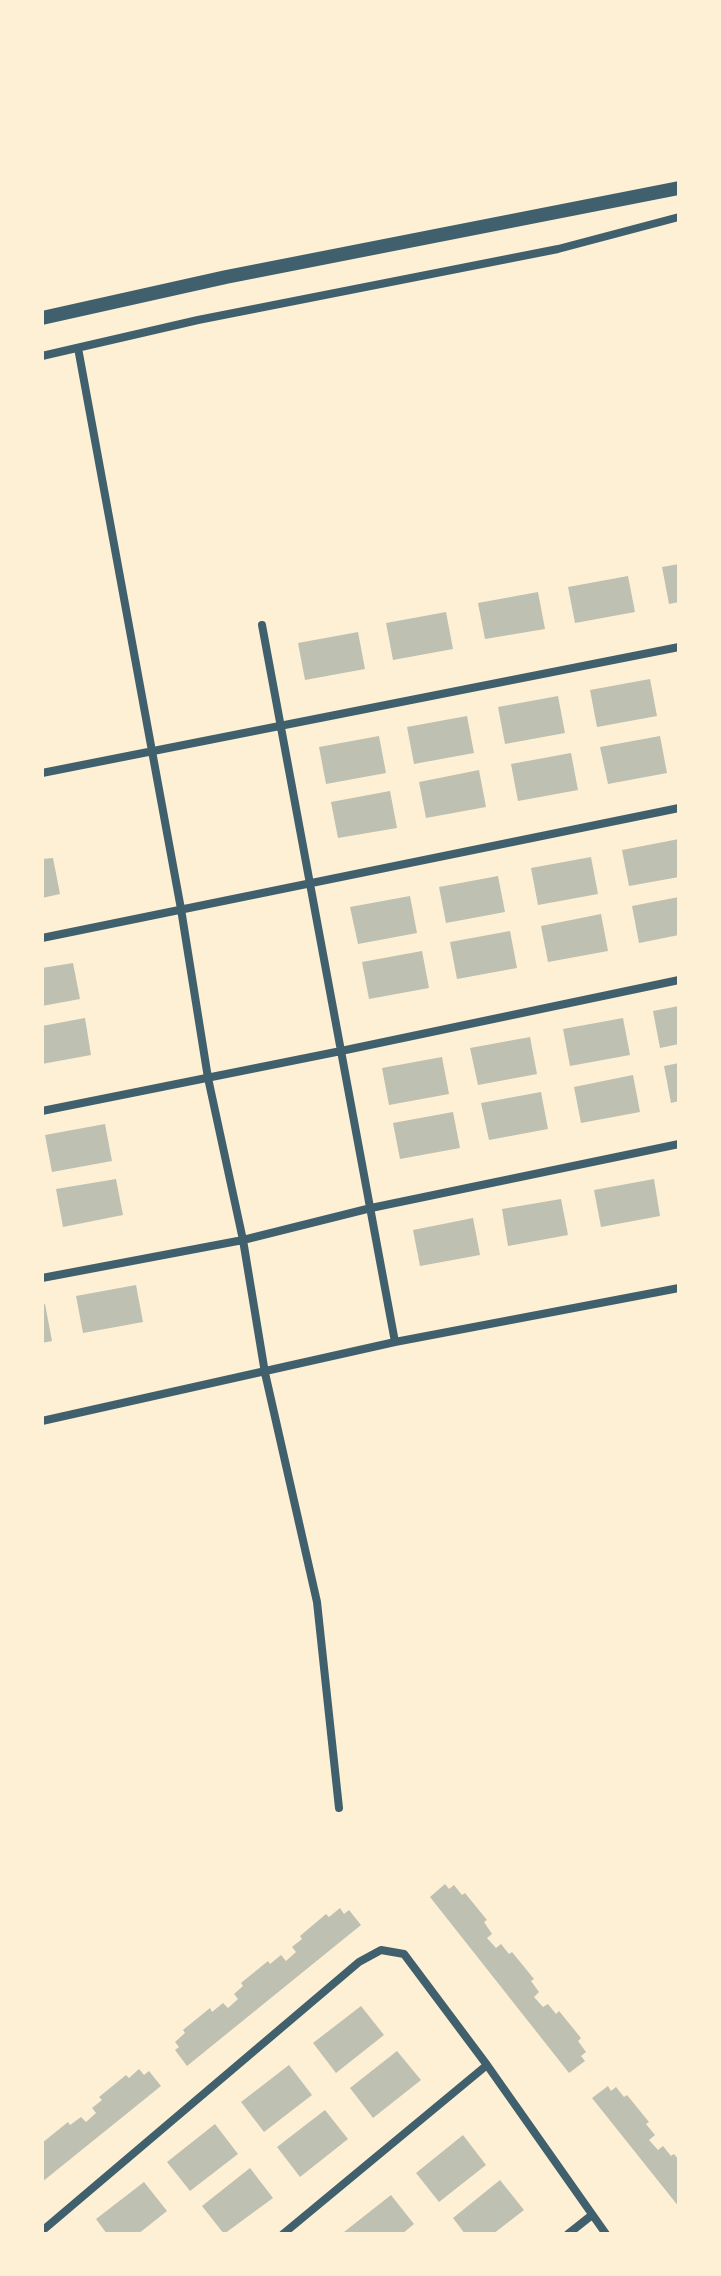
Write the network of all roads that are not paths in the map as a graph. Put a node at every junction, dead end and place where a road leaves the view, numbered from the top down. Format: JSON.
{"nodes":[{"id":1,"x":679,"y":188,"type":"edge"},
{"id":2,"x":679,"y":217,"type":"edge"},
{"id":3,"x":42,"y":318,"type":"edge"},
{"id":4,"x":78,"y":348,"type":"junction"},
{"id":5,"x":42,"y":356,"type":"edge"},
{"id":6,"x":262,"y":625,"type":"dead end"},
{"id":7,"x":679,"y":647,"type":"edge"},
{"id":8,"x":281,"y":726,"type":"junction"},
{"id":9,"x":152,"y":752,"type":"junction"},
{"id":10,"x":42,"y":773,"type":"edge"},
{"id":11,"x":679,"y":808,"type":"edge"},
{"id":12,"x":310,"y":883,"type":"junction"},
{"id":13,"x":181,"y":909,"type":"junction"},
{"id":14,"x":42,"y":938,"type":"edge"},
{"id":15,"x":679,"y":980,"type":"edge"},
{"id":16,"x":341,"y":1051,"type":"junction"},
{"id":17,"x":208,"y":1078,"type":"junction"},
{"id":18,"x":42,"y":1111,"type":"edge"},
{"id":19,"x":679,"y":1144,"type":"edge"},
{"id":20,"x":371,"y":1208,"type":"junction"},
{"id":21,"x":243,"y":1240,"type":"junction"},
{"id":22,"x":42,"y":1278,"type":"edge"},
{"id":23,"x":679,"y":1288,"type":"edge"},
{"id":24,"x":395,"y":1342,"type":"junction"},
{"id":25,"x":265,"y":1373,"type":"junction"},
{"id":26,"x":42,"y":1421,"type":"edge"},
{"id":27,"x":339,"y":1808,"type":"dead end"},
{"id":28,"x":487,"y":2065,"type":"junction"},
{"id":29,"x":592,"y":2215,"type":"junction"},
{"id":30,"x":42,"y":2231,"type":"edge"},
{"id":31,"x":283,"y":2234,"type":"edge"},
{"id":32,"x":568,"y":2234,"type":"edge"},
{"id":33,"x":606,"y":2234,"type":"edge"}],
"edges":[{"from":1,"to":3,"type":"street"},
{"from":2,"to":4,"type":"street"},
{"from":4,"to":5,"type":"street"},
{"from":4,"to":9,"type":"street"},
{"from":6,"to":8,"type":"street"},
{"from":7,"to":8,"type":"street"},
{"from":8,"to":9,"type":"street"},
{"from":8,"to":12,"type":"street"},
{"from":9,"to":10,"type":"street"},
{"from":9,"to":13,"type":"street"},
{"from":11,"to":12,"type":"street"},
{"from":12,"to":13,"type":"street"},
{"from":12,"to":16,"type":"street"},
{"from":13,"to":14,"type":"street"},
{"from":13,"to":17,"type":"street"},
{"from":15,"to":16,"type":"street"},
{"from":16,"to":17,"type":"street"},
{"from":16,"to":20,"type":"street"},
{"from":17,"to":18,"type":"street"},
{"from":17,"to":21,"type":"street"},
{"from":19,"to":20,"type":"street"},
{"from":20,"to":21,"type":"street"},
{"from":20,"to":24,"type":"street"},
{"from":21,"to":22,"type":"street"},
{"from":21,"to":25,"type":"street"},
{"from":23,"to":24,"type":"street"},
{"from":24,"to":25,"type":"street"},
{"from":25,"to":26,"type":"street"},
{"from":25,"to":27,"type":"street"},
{"from":28,"to":29,"type":"street"},
{"from":28,"to":30,"type":"street"},
{"from":28,"to":31,"type":"street"},
{"from":29,"to":32,"type":"street"},
{"from":29,"to":33,"type":"street"}]}
